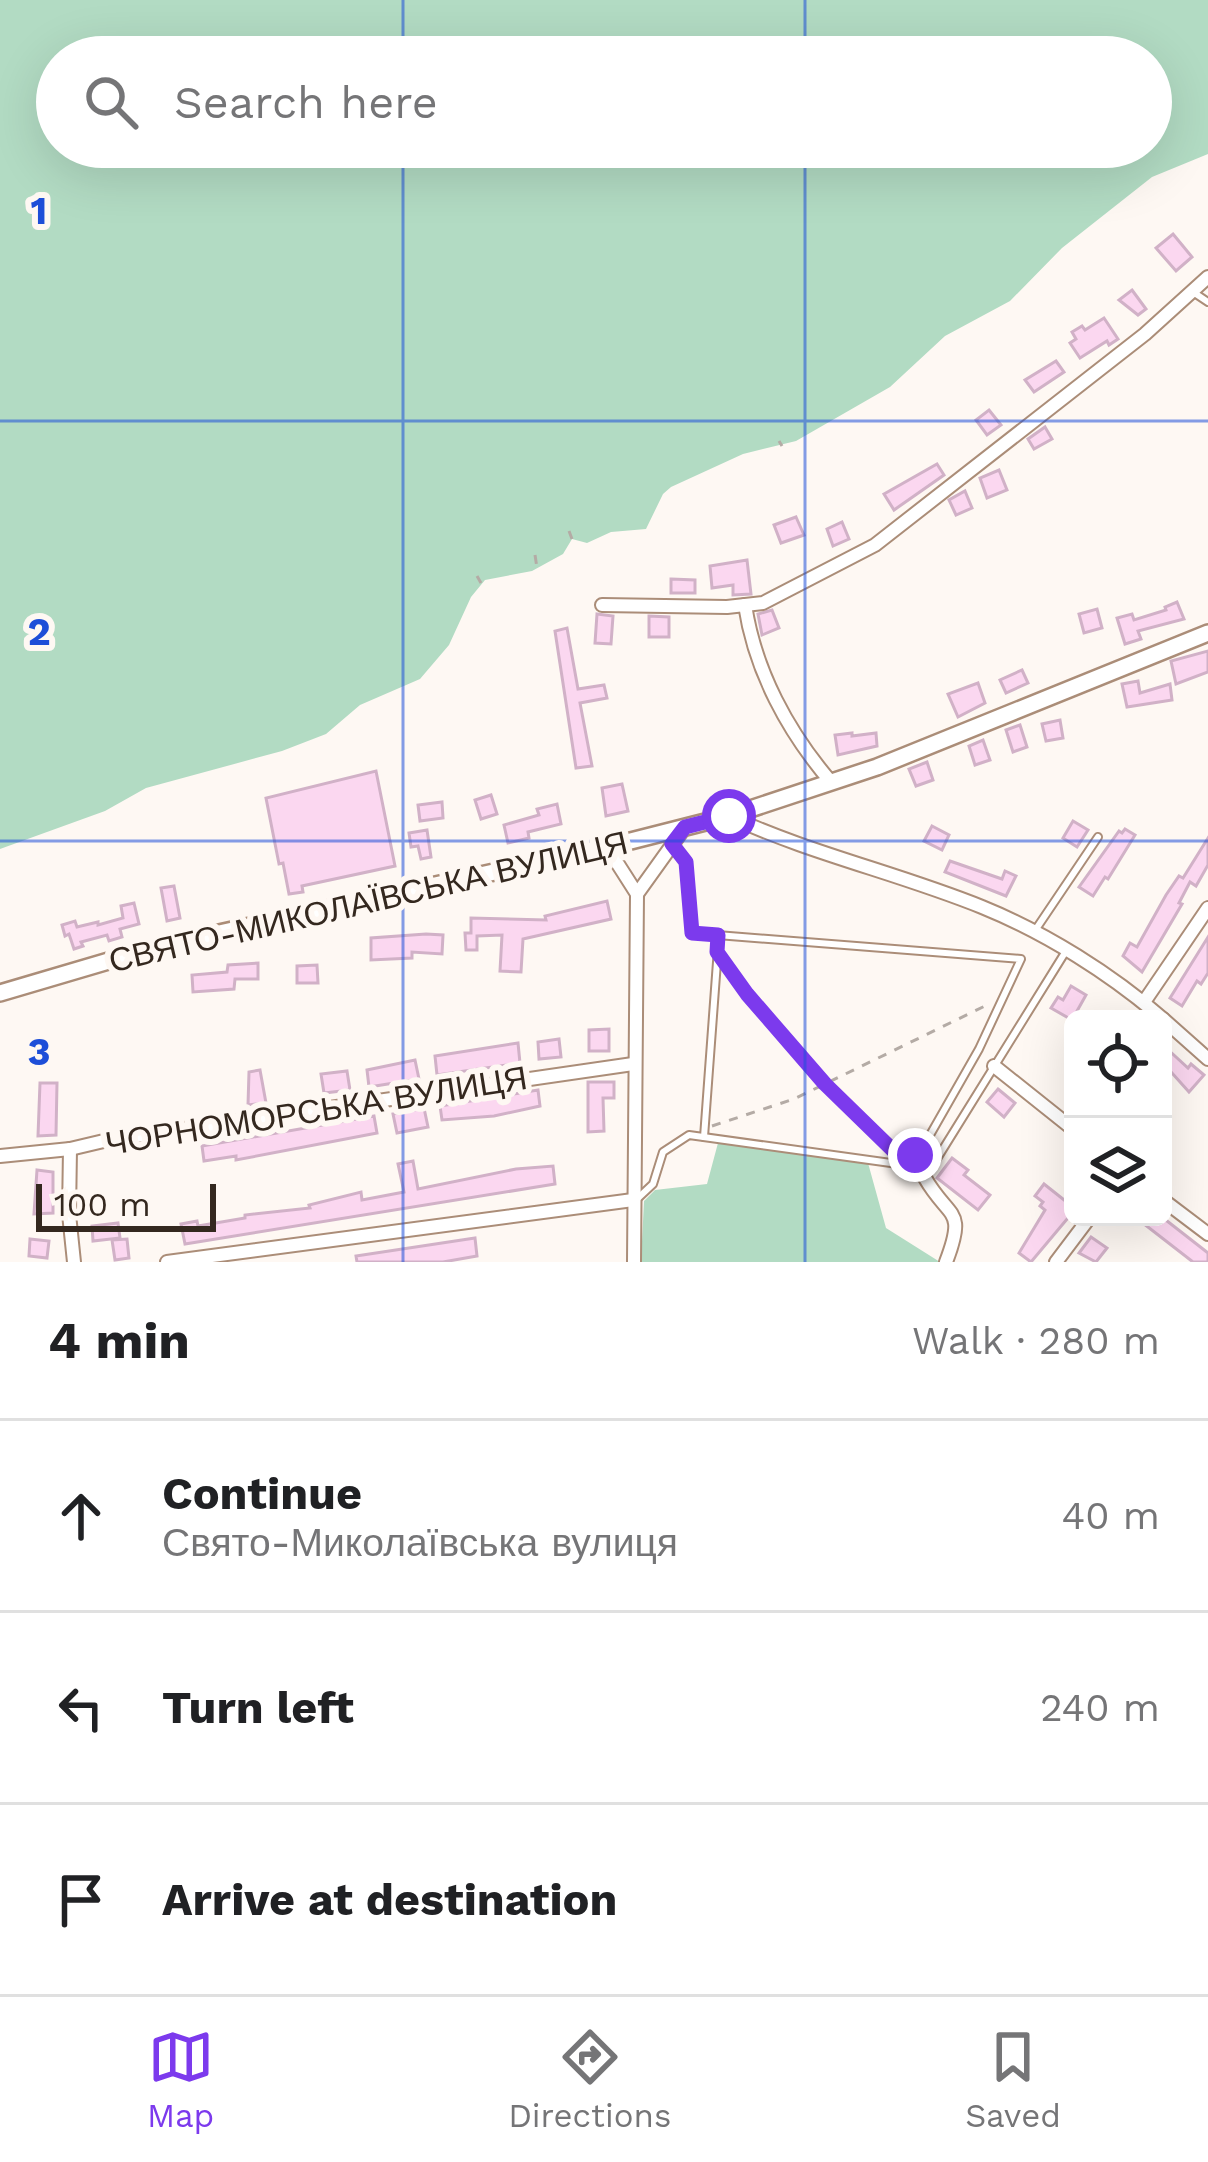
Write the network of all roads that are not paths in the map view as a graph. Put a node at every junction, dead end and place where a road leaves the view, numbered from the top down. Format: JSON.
{"nodes":[{"id":1,"x":1208,"y":278,"type":"edge"},
{"id":2,"x":1193,"y":292,"type":"junction"},
{"id":3,"x":1208,"y":302,"type":"edge"},
{"id":4,"x":602,"y":605,"type":"dead end"},
{"id":5,"x":745,"y":605,"type":"junction"},
{"id":6,"x":1208,"y":633,"type":"edge"},
{"id":7,"x":831,"y":782,"type":"junction"},
{"id":8,"x":729,"y":816,"type":"junction"},
{"id":9,"x":685,"y":827,"type":"junction"},
{"id":10,"x":1098,"y":837,"type":"dead end"},
{"id":11,"x":672,"y":844,"type":"junction"},
{"id":12,"x":608,"y":847,"type":"junction"},
{"id":13,"x":637,"y":893,"type":"junction"},
{"id":14,"x":1208,"y":908,"type":"edge"},
{"id":15,"x":1034,"y":932,"type":"junction"},
{"id":16,"x":718,"y":935,"type":"junction"},
{"id":17,"x":1066,"y":951,"type":"junction"},
{"id":18,"x":0,"y":993,"type":"edge"},
{"id":19,"x":1144,"y":1003,"type":"junction"},
{"id":20,"x":1152,"y":1010,"type":"edge"},
{"id":21,"x":1172,"y":1027,"type":"edge"},
{"id":22,"x":1208,"y":1059,"type":"edge"},
{"id":23,"x":633,"y":1064,"type":"junction"},
{"id":24,"x":994,"y":1066,"type":"junction"},
{"id":25,"x":1064,"y":1122,"type":"edge"},
{"id":26,"x":704,"y":1133,"type":"junction"},
{"id":27,"x":70,"y":1149,"type":"junction"},
{"id":28,"x":0,"y":1156,"type":"edge"},
{"id":29,"x":901,"y":1162,"type":"junction"},
{"id":30,"x":925,"y":1178,"type":"junction"},
{"id":31,"x":633,"y":1200,"type":"junction"},
{"id":32,"x":1172,"y":1207,"type":"edge"},
{"id":33,"x":1083,"y":1226,"type":"edge"},
{"id":34,"x":1208,"y":1234,"type":"edge"},
{"id":35,"x":74,"y":1262,"type":"edge"},
{"id":36,"x":167,"y":1262,"type":"edge"},
{"id":37,"x":634,"y":1262,"type":"edge"},
{"id":38,"x":946,"y":1262,"type":"edge"},
{"id":39,"x":1056,"y":1262,"type":"edge"}],
"edges":[{"from":1,"to":2,"type":"street"},
{"from":2,"to":3,"type":"lane"},
{"from":2,"to":5,"type":"street"},
{"from":4,"to":5,"type":"street"},
{"from":5,"to":7,"type":"street"},
{"from":6,"to":7,"type":"street","name":"СВЯТО-МИКОЛАЇВСЬКА ВУЛИЦЯ"},
{"from":7,"to":8,"type":"street","name":"СВЯТО-МИКОЛАЇВСЬКА ВУЛИЦЯ"},
{"from":8,"to":9,"type":"street","name":"СВЯТО-МИКОЛАЇВСЬКА ВУЛИЦЯ"},
{"from":8,"to":15,"type":"street"},
{"from":9,"to":11,"type":"street"},
{"from":9,"to":12,"type":"street","name":"СВЯТО-МИКОЛАЇВСЬКА ВУЛИЦЯ"},
{"from":10,"to":15,"type":"lane"},
{"from":11,"to":13,"type":"street"},
{"from":11,"to":16,"type":"lane"},
{"from":12,"to":13,"type":"street"},
{"from":12,"to":18,"type":"street","name":"СВЯТО-МИКОЛАЇВСЬКА ВУЛИЦЯ"},
{"from":13,"to":23,"type":"street"},
{"from":14,"to":19,"type":"street"},
{"from":15,"to":17,"type":"street"},
{"from":16,"to":26,"type":"lane"},
{"from":16,"to":29,"type":"lane"},
{"from":17,"to":19,"type":"street"},
{"from":17,"to":24,"type":"lane"},
{"from":19,"to":20,"type":"street"},
{"from":21,"to":22,"type":"street"},
{"from":23,"to":27,"type":"street","name":"ЧОРНОМОРСЬКА ВУЛИЦЯ"},
{"from":23,"to":31,"type":"street"},
{"from":24,"to":25,"type":"street"},
{"from":24,"to":30,"type":"lane"},
{"from":26,"to":29,"type":"lane"},
{"from":26,"to":31,"type":"lane"},
{"from":27,"to":28,"type":"street","name":"ЧОРНОМОРСЬКА ВУЛИЦЯ"},
{"from":27,"to":35,"type":"street"},
{"from":29,"to":30,"type":"lane"},
{"from":30,"to":38,"type":"street"},
{"from":31,"to":36,"type":"street"},
{"from":31,"to":37,"type":"street"},
{"from":32,"to":34,"type":"street"},
{"from":33,"to":39,"type":"street"}]}
